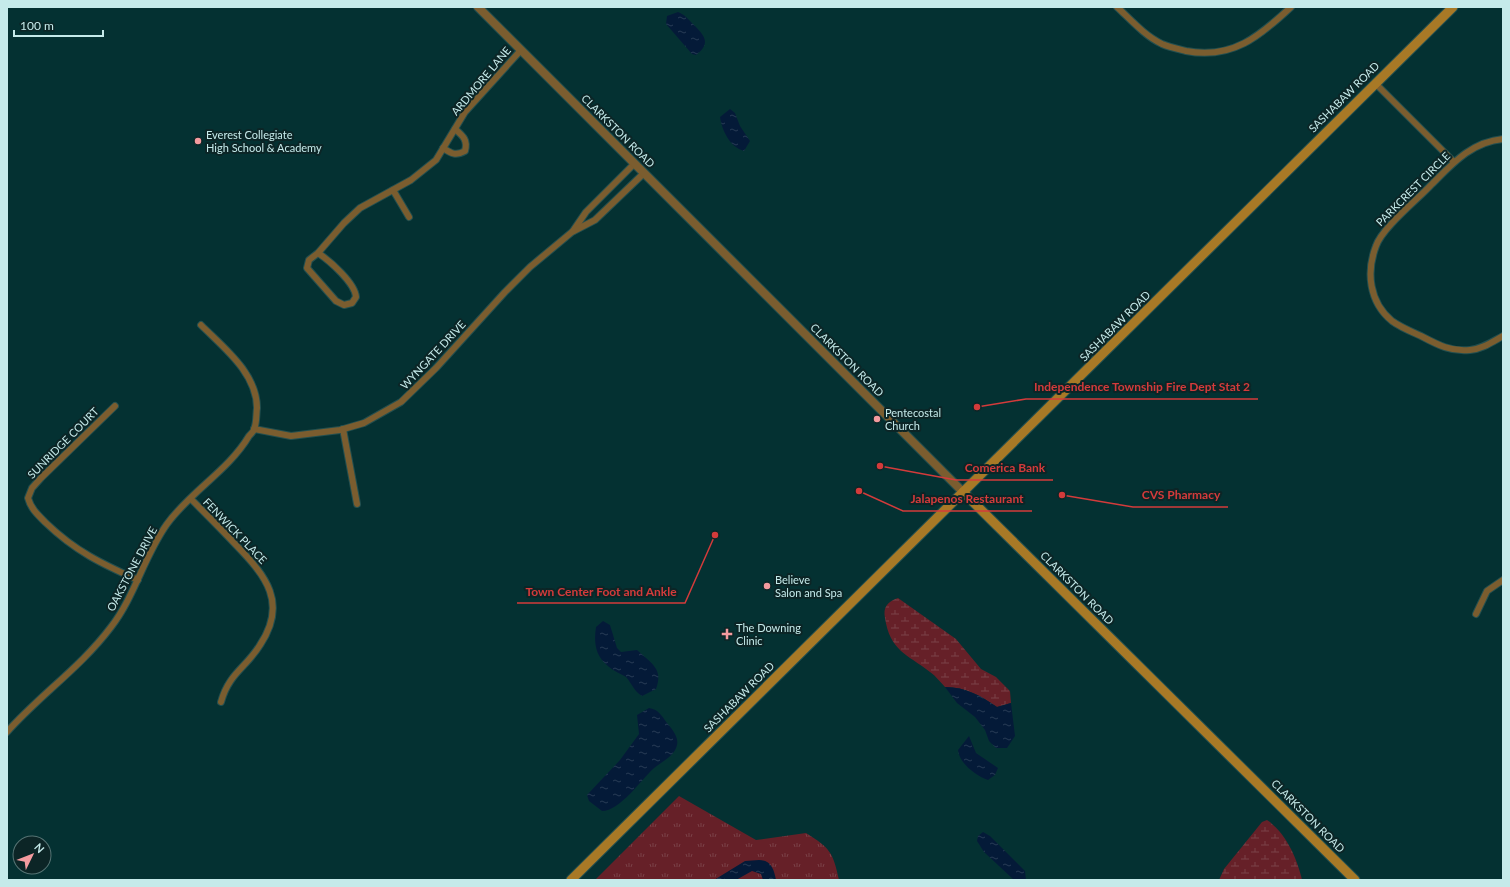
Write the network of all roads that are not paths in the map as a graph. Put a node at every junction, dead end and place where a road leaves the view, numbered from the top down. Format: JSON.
{"nodes":[{"id":1,"x":478,"y":7,"type":"edge"},
{"id":2,"x":1117,"y":7,"type":"edge"},
{"id":3,"x":1291,"y":7,"type":"edge"},
{"id":4,"x":1453,"y":7,"type":"edge"},
{"id":5,"x":521,"y":50,"type":"junction"},
{"id":6,"x":1376,"y":83,"type":"junction"},
{"id":7,"x":455,"y":129,"type":"junction"},
{"id":8,"x":1503,"y":139,"type":"edge"},
{"id":9,"x":443,"y":148,"type":"junction"},
{"id":10,"x":1454,"y":162,"type":"junction"},
{"id":11,"x":634,"y":164,"type":"junction"},
{"id":12,"x":643,"y":174,"type":"junction"},
{"id":13,"x":393,"y":190,"type":"junction"},
{"id":14,"x":409,"y":217,"type":"dead end"},
{"id":15,"x":572,"y":232,"type":"junction"},
{"id":16,"x":318,"y":253,"type":"junction"},
{"id":17,"x":201,"y":325,"type":"dead end"},
{"id":18,"x":1503,"y":336,"type":"edge"},
{"id":19,"x":115,"y":406,"type":"dead end"},
{"id":20,"x":254,"y":429,"type":"junction"},
{"id":21,"x":343,"y":429,"type":"junction"},
{"id":22,"x":963,"y":492,"type":"junction"},
{"id":23,"x":190,"y":499,"type":"junction"},
{"id":24,"x":357,"y":504,"type":"dead end"},
{"id":25,"x":138,"y":580,"type":"junction"},
{"id":26,"x":1503,"y":580,"type":"edge"},
{"id":27,"x":1476,"y":614,"type":"dead end"},
{"id":28,"x":221,"y":702,"type":"dead end"},
{"id":29,"x":7,"y":732,"type":"edge"},
{"id":30,"x":571,"y":880,"type":"edge"},
{"id":31,"x":1355,"y":880,"type":"edge"}],
"edges":[{"from":1,"to":5,"type":"street","name":"CLARKSTON ROAD"},
{"from":2,"to":3,"type":"street"},
{"from":4,"to":6,"type":"main road","name":"SASHABAW ROAD"},
{"from":5,"to":7,"type":"street","name":"ARDMORE LANE"},
{"from":5,"to":11,"type":"street","name":"CLARKSTON ROAD"},
{"from":6,"to":10,"type":"street"},
{"from":6,"to":22,"type":"main road","name":"SASHABAW ROAD"},
{"from":7,"to":9,"type":"street","name":"ARDMORE LANE"},
{"from":7,"to":9,"type":"street"},
{"from":8,"to":10,"type":"street","name":"PARKCREST CIRCLE"},
{"from":9,"to":13,"type":"street","name":"ARDMORE LANE"},
{"from":10,"to":18,"type":"street","name":"PARKCREST CIRCLE"},
{"from":11,"to":12,"type":"street","name":"CLARKSTON ROAD"},
{"from":11,"to":15,"type":"street","name":"WYNGATE DRIVE"},
{"from":12,"to":15,"type":"street","name":"WYNGATE DRIVE"},
{"from":12,"to":22,"type":"street","name":"CLARKSTON ROAD"},
{"from":13,"to":14,"type":"street"},
{"from":13,"to":16,"type":"street","name":"ARDMORE LANE"},
{"from":15,"to":21,"type":"street","name":"WYNGATE DRIVE"},
{"from":16,"to":16,"type":"street","name":"ARDMORE LANE"},
{"from":17,"to":20,"type":"street"},
{"from":19,"to":25,"type":"street","name":"SUNRIDGE COURT"},
{"from":20,"to":21,"type":"street","name":"WYNGATE DRIVE"},
{"from":20,"to":23,"type":"street","name":"OAKSTONE DRIVE"},
{"from":21,"to":24,"type":"street"},
{"from":22,"to":30,"type":"main road","name":"SASHABAW ROAD"},
{"from":22,"to":31,"type":"main road","name":"CLARKSTON ROAD"},
{"from":23,"to":25,"type":"street","name":"OAKSTONE DRIVE"},
{"from":23,"to":28,"type":"street","name":"FENWICK PLACE"},
{"from":25,"to":29,"type":"street","name":"OAKSTONE DRIVE"},
{"from":26,"to":27,"type":"street"}]}
